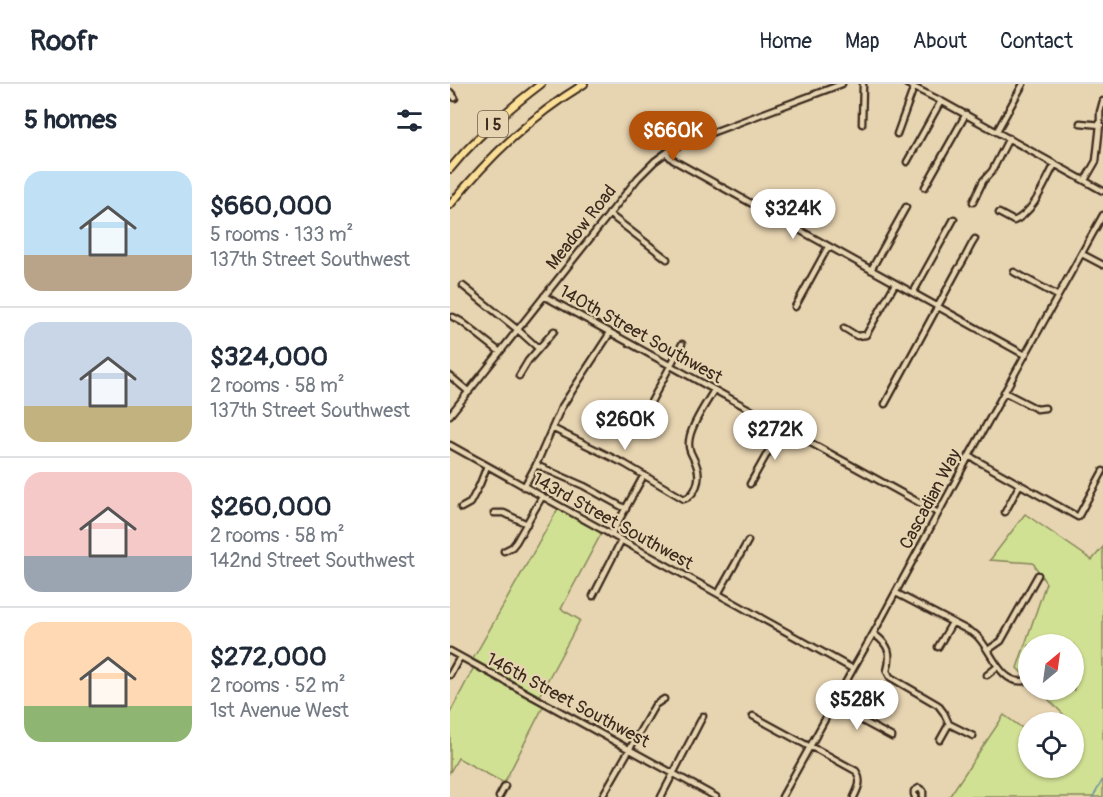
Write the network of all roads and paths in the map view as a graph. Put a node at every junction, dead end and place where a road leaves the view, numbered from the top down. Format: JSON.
{"nodes":[{"id":1,"x":541,"y":84,"type":"edge"},
{"id":2,"x":584,"y":84,"type":"edge"},
{"id":3,"x":842,"y":84,"type":"edge"},
{"id":4,"x":863,"y":84,"type":"edge"},
{"id":5,"x":907,"y":84,"type":"edge"},
{"id":6,"x":1023,"y":84,"type":"edge"},
{"id":7,"x":833,"y":85,"type":"edge"},
{"id":8,"x":914,"y":87,"type":"junction"},
{"id":9,"x":450,"y":92,"type":"edge"},
{"id":10,"x":455,"y":98,"type":"dead end"},
{"id":11,"x":1103,"y":100,"type":"edge"},
{"id":12,"x":941,"y":101,"type":"junction"},
{"id":13,"x":966,"y":114,"type":"junction"},
{"id":14,"x":1080,"y":123,"type":"dead end"},
{"id":15,"x":862,"y":124,"type":"dead end"},
{"id":16,"x":1102,"y":125,"type":"edge"},
{"id":17,"x":997,"y":131,"type":"junction"},
{"id":18,"x":897,"y":134,"type":"dead end"},
{"id":19,"x":1010,"y":138,"type":"junction"},
{"id":20,"x":666,"y":153,"type":"junction"},
{"id":21,"x":906,"y":162,"type":"dead end"},
{"id":22,"x":1055,"y":164,"type":"junction"},
{"id":23,"x":450,"y":169,"type":"edge"},
{"id":24,"x":1085,"y":180,"type":"junction"},
{"id":25,"x":925,"y":187,"type":"dead end"},
{"id":26,"x":1103,"y":191,"type":"edge"},
{"id":27,"x":973,"y":202,"type":"dead end"},
{"id":28,"x":450,"y":205,"type":"edge"},
{"id":29,"x":906,"y":207,"type":"dead end"},
{"id":30,"x":999,"y":213,"type":"dead end"},
{"id":31,"x":609,"y":214,"type":"junction"},
{"id":32,"x":1103,"y":215,"type":"edge"},
{"id":33,"x":954,"y":219,"type":"dead end"},
{"id":34,"x":975,"y":239,"type":"dead end"},
{"id":35,"x":828,"y":247,"type":"junction"},
{"id":36,"x":1082,"y":254,"type":"junction"},
{"id":37,"x":667,"y":259,"type":"dead end"},
{"id":38,"x":1103,"y":265,"type":"edge"},
{"id":39,"x":871,"y":270,"type":"junction"},
{"id":40,"x":1014,"y":272,"type":"dead end"},
{"id":41,"x":895,"y":284,"type":"junction"},
{"id":42,"x":463,"y":286,"type":"dead end"},
{"id":43,"x":913,"y":293,"type":"junction"},
{"id":44,"x":544,"y":296,"type":"junction"},
{"id":45,"x":1058,"y":296,"type":"junction"},
{"id":46,"x":795,"y":307,"type":"dead end"},
{"id":47,"x":938,"y":307,"type":"junction"},
{"id":48,"x":453,"y":317,"type":"dead end"},
{"id":49,"x":844,"y":328,"type":"dead end"},
{"id":50,"x":518,"y":330,"type":"junction"},
{"id":51,"x":554,"y":331,"type":"dead end"},
{"id":52,"x":610,"y":333,"type":"junction"},
{"id":53,"x":682,"y":344,"type":"dead end"},
{"id":54,"x":538,"y":348,"type":"junction"},
{"id":55,"x":500,"y":352,"type":"junction"},
{"id":56,"x":1025,"y":355,"type":"junction"},
{"id":57,"x":670,"y":366,"type":"junction"},
{"id":58,"x":450,"y":376,"type":"edge"},
{"id":59,"x":519,"y":376,"type":"dead end"},
{"id":60,"x":714,"y":390,"type":"junction"},
{"id":61,"x":469,"y":392,"type":"junction"},
{"id":62,"x":1005,"y":392,"type":"junction"},
{"id":63,"x":885,"y":404,"type":"dead end"},
{"id":64,"x":1044,"y":408,"type":"dead end"},
{"id":65,"x":450,"y":415,"type":"edge"},
{"id":66,"x":644,"y":415,"type":"dead end"},
{"id":67,"x":782,"y":427,"type":"junction"},
{"id":68,"x":552,"y":428,"type":"junction"},
{"id":69,"x":450,"y":446,"type":"edge"},
{"id":70,"x":969,"y":456,"type":"junction"},
{"id":71,"x":536,"y":465,"type":"junction"},
{"id":72,"x":487,"y":466,"type":"junction"},
{"id":73,"x":1103,"y":471,"type":"edge"},
{"id":74,"x":644,"y":475,"type":"junction"},
{"id":75,"x":750,"y":484,"type":"dead end"},
{"id":76,"x":1020,"y":484,"type":"junction"},
{"id":77,"x":524,"y":487,"type":"junction"},
{"id":78,"x":542,"y":497,"type":"junction"},
{"id":79,"x":461,"y":508,"type":"dead end"},
{"id":80,"x":626,"y":509,"type":"junction"},
{"id":81,"x":1005,"y":512,"type":"dead end"},
{"id":82,"x":494,"y":513,"type":"dead end"},
{"id":83,"x":938,"y":513,"type":"junction"},
{"id":84,"x":527,"y":524,"type":"junction"},
{"id":85,"x":611,"y":535,"type":"junction"},
{"id":86,"x":621,"y":541,"type":"junction"},
{"id":87,"x":748,"y":541,"type":"dead end"},
{"id":88,"x":504,"y":551,"type":"dead end"},
{"id":89,"x":1038,"y":575,"type":"dead end"},
{"id":90,"x":896,"y":593,"type":"junction"},
{"id":91,"x":718,"y":594,"type":"junction"},
{"id":92,"x":593,"y":596,"type":"dead end"},
{"id":93,"x":952,"y":623,"type":"junction"},
{"id":94,"x":874,"y":634,"type":"junction"},
{"id":95,"x":938,"y":647,"type":"dead end"},
{"id":96,"x":988,"y":650,"type":"junction"},
{"id":97,"x":450,"y":651,"type":"edge"},
{"id":98,"x":460,"y":657,"type":"junction"},
{"id":99,"x":998,"y":667,"type":"junction"},
{"id":100,"x":853,"y":669,"type":"junction"},
{"id":101,"x":450,"y":675,"type":"edge"},
{"id":102,"x":987,"y":675,"type":"dead end"},
{"id":103,"x":1018,"y":681,"type":"edge"},
{"id":104,"x":664,"y":699,"type":"dead end"},
{"id":105,"x":833,"y":705,"type":"junction"},
{"id":106,"x":703,"y":716,"type":"dead end"},
{"id":107,"x":753,"y":716,"type":"dead end"},
{"id":108,"x":949,"y":724,"type":"junction"},
{"id":109,"x":973,"y":736,"type":"dead end"},
{"id":110,"x":892,"y":737,"type":"dead end"},
{"id":111,"x":940,"y":740,"type":"dead end"},
{"id":112,"x":810,"y":747,"type":"junction"},
{"id":113,"x":630,"y":750,"type":"junction"},
{"id":114,"x":674,"y":773,"type":"junction"},
{"id":115,"x":505,"y":786,"type":"dead end"},
{"id":116,"x":784,"y":795,"type":"edge"},
{"id":117,"x":499,"y":797,"type":"edge"},
{"id":118,"x":602,"y":797,"type":"edge"},
{"id":119,"x":662,"y":797,"type":"edge"},
{"id":120,"x":717,"y":797,"type":"edge"},
{"id":121,"x":792,"y":797,"type":"edge"},
{"id":122,"x":854,"y":797,"type":"edge"},
{"id":123,"x":915,"y":797,"type":"edge"},
{"id":124,"x":923,"y":797,"type":"edge"}],
"edges":[{"from":1,"to":23,"type":"highway","number":"I 5"},
{"from":2,"to":28,"type":"highway","number":"I 5"},
{"from":3,"to":7,"type":"street","name":"Meadow Road"},
{"from":4,"to":15,"type":"street"},
{"from":5,"to":8,"type":"street"},
{"from":6,"to":17,"type":"street"},
{"from":7,"to":20,"type":"street","name":"Meadow Road"},
{"from":8,"to":12,"type":"street"},
{"from":8,"to":18,"type":"street"},
{"from":9,"to":10,"type":"street"},
{"from":11,"to":16,"type":"street"},
{"from":12,"to":13,"type":"street"},
{"from":12,"to":21,"type":"street"},
{"from":13,"to":17,"type":"street"},
{"from":13,"to":25,"type":"street"},
{"from":14,"to":16,"type":"street"},
{"from":16,"to":24,"type":"street"},
{"from":17,"to":19,"type":"street"},
{"from":19,"to":22,"type":"street"},
{"from":19,"to":27,"type":"street"},
{"from":20,"to":31,"type":"street","name":"Meadow Road"},
{"from":20,"to":35,"type":"street"},
{"from":22,"to":24,"type":"street"},
{"from":22,"to":30,"type":"street"},
{"from":24,"to":26,"type":"street"},
{"from":29,"to":39,"type":"street"},
{"from":31,"to":37,"type":"street"},
{"from":31,"to":44,"type":"street","name":"Meadow Road"},
{"from":32,"to":36,"type":"street","name":"Cascadian Way"},
{"from":33,"to":43,"type":"street"},
{"from":34,"to":47,"type":"street"},
{"from":35,"to":39,"type":"street"},
{"from":35,"to":46,"type":"street"},
{"from":36,"to":38,"type":"street"},
{"from":36,"to":45,"type":"street","name":"Cascadian Way"},
{"from":39,"to":41,"type":"street"},
{"from":40,"to":45,"type":"street"},
{"from":41,"to":43,"type":"street"},
{"from":41,"to":49,"type":"street"},
{"from":42,"to":50,"type":"street"},
{"from":43,"to":47,"type":"street"},
{"from":44,"to":50,"type":"street","name":"Meadow Road"},
{"from":44,"to":52,"type":"street","name":"140th Street Southwest"},
{"from":45,"to":56,"type":"street","name":"Cascadian Way"},
{"from":47,"to":56,"type":"street"},
{"from":47,"to":63,"type":"street"},
{"from":48,"to":55,"type":"street"},
{"from":50,"to":54,"type":"street"},
{"from":50,"to":55,"type":"street","name":"Meadow Road"},
{"from":51,"to":54,"type":"street"},
{"from":52,"to":57,"type":"street","name":"140th Street Southwest"},
{"from":52,"to":68,"type":"street"},
{"from":53,"to":57,"type":"street"},
{"from":54,"to":59,"type":"street"},
{"from":55,"to":61,"type":"street","name":"Meadow Road"},
{"from":56,"to":62,"type":"street","name":"Cascadian Way"},
{"from":57,"to":60,"type":"street","name":"140th Street Southwest"},
{"from":57,"to":66,"type":"street"},
{"from":58,"to":61,"type":"street"},
{"from":60,"to":67,"type":"street","name":"140th Street Southwest"},
{"from":60,"to":74,"type":"street"},
{"from":61,"to":65,"type":"street","name":"Meadow Road"},
{"from":62,"to":64,"type":"street"},
{"from":62,"to":70,"type":"street","name":"Cascadian Way"},
{"from":67,"to":75,"type":"street"},
{"from":67,"to":83,"type":"street","name":"140th Street Southwest"},
{"from":68,"to":71,"type":"street"},
{"from":68,"to":74,"type":"street"},
{"from":69,"to":72,"type":"street","name":"143rd Street Southwest"},
{"from":70,"to":76,"type":"street"},
{"from":70,"to":83,"type":"street","name":"Cascadian Way"},
{"from":71,"to":77,"type":"street"},
{"from":71,"to":80,"type":"street"},
{"from":72,"to":77,"type":"street","name":"143rd Street Southwest"},
{"from":72,"to":79,"type":"street"},
{"from":73,"to":76,"type":"street"},
{"from":74,"to":80,"type":"street"},
{"from":76,"to":81,"type":"street"},
{"from":77,"to":78,"type":"street","name":"143rd Street Southwest"},
{"from":78,"to":84,"type":"street"},
{"from":78,"to":85,"type":"street","name":"143rd Street Southwest"},
{"from":80,"to":85,"type":"street"},
{"from":82,"to":84,"type":"street"},
{"from":83,"to":90,"type":"street","name":"Cascadian Way"},
{"from":84,"to":88,"type":"street"},
{"from":85,"to":86,"type":"street","name":"143rd Street Southwest"},
{"from":86,"to":91,"type":"street","name":"143rd Street Southwest"},
{"from":86,"to":92,"type":"street"},
{"from":87,"to":91,"type":"street"},
{"from":89,"to":96,"type":"street"},
{"from":90,"to":93,"type":"street"},
{"from":90,"to":94,"type":"street","name":"Cascadian Way"},
{"from":91,"to":100,"type":"street","name":"143rd Street Southwest"},
{"from":93,"to":95,"type":"street"},
{"from":93,"to":96,"type":"street"},
{"from":94,"to":100,"type":"street","name":"Cascadian Way"},
{"from":94,"to":108,"type":"street"},
{"from":96,"to":99,"type":"street"},
{"from":97,"to":98,"type":"street","name":"146th Street Southwest"},
{"from":98,"to":101,"type":"street"},
{"from":98,"to":113,"type":"street","name":"146th Street Southwest"},
{"from":99,"to":102,"type":"street"},
{"from":99,"to":103,"type":"street"},
{"from":100,"to":105,"type":"street","name":"Cascadian Way"},
{"from":104,"to":113,"type":"street"},
{"from":105,"to":110,"type":"street"},
{"from":105,"to":112,"type":"street","name":"Cascadian Way"},
{"from":106,"to":114,"type":"street"},
{"from":107,"to":112,"type":"street"},
{"from":108,"to":109,"type":"street"},
{"from":108,"to":111,"type":"street"},
{"from":112,"to":116,"type":"street","name":"Cascadian Way"},
{"from":112,"to":122,"type":"street"},
{"from":113,"to":114,"type":"street","name":"146th Street Southwest"},
{"from":113,"to":118,"type":"street"},
{"from":114,"to":119,"type":"street"},
{"from":114,"to":120,"type":"street","name":"146th Street Southwest"},
{"from":115,"to":117,"type":"street"},
{"from":116,"to":121,"type":"street"},
{"from":123,"to":124,"type":"street"}]}
